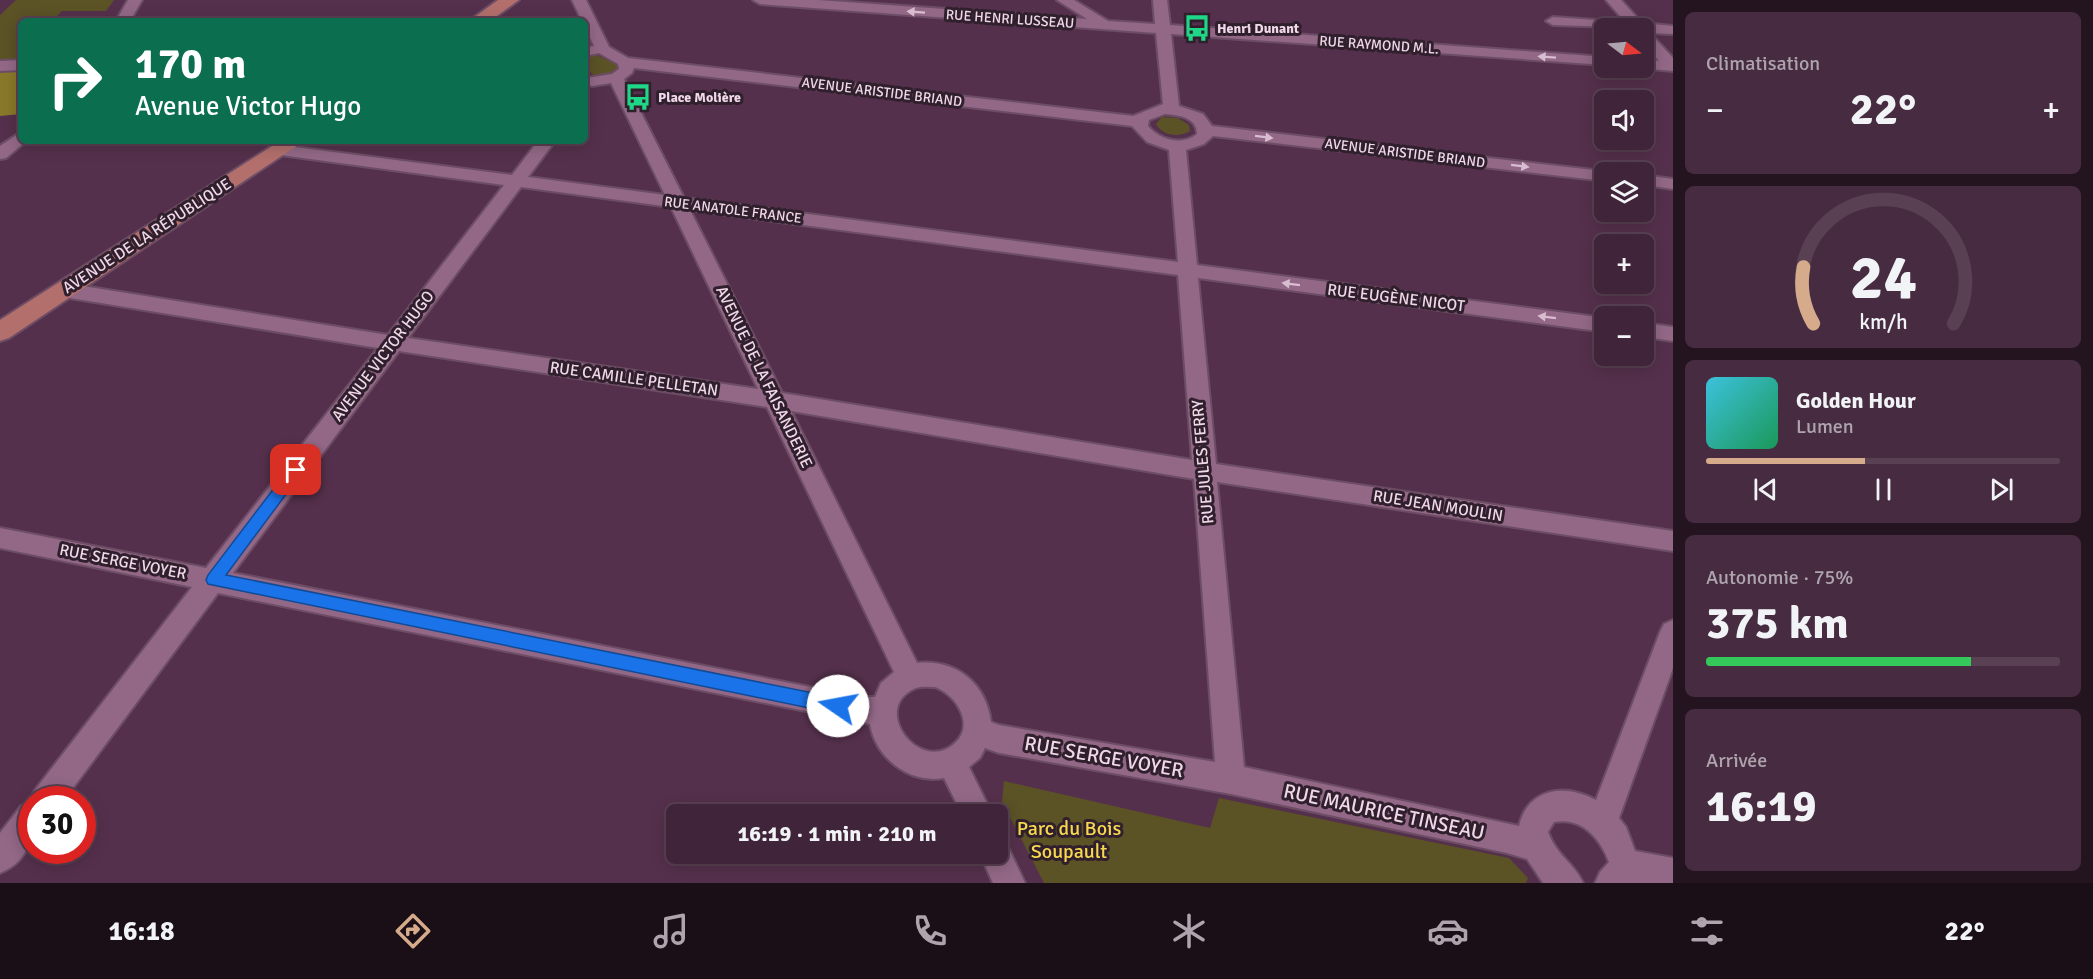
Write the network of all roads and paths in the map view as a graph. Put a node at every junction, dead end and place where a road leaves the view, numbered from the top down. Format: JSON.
{"nodes":[{"id":1,"x":135,"y":0,"type":"edge"},
{"id":2,"x":510,"y":0,"type":"edge"},
{"id":3,"x":579,"y":0,"type":"edge"},
{"id":4,"x":760,"y":0,"type":"edge"},
{"id":5,"x":1056,"y":0,"type":"edge"},
{"id":6,"x":1064,"y":0,"type":"edge"},
{"id":7,"x":1160,"y":0,"type":"edge"},
{"id":8,"x":1613,"y":0,"type":"edge"},
{"id":9,"x":125,"y":18,"type":"edge"},
{"id":10,"x":483,"y":18,"type":"edge"},
{"id":11,"x":588,"y":18,"type":"edge"},
{"id":12,"x":1629,"y":18,"type":"edge"},
{"id":13,"x":588,"y":19,"type":"edge"},
{"id":14,"x":1553,"y":21,"type":"dead end"},
{"id":15,"x":1058,"y":22,"type":"junction"},
{"id":16,"x":1594,"y":25,"type":"edge"},
{"id":17,"x":1114,"y":26,"type":"junction"},
{"id":18,"x":1163,"y":29,"type":"junction"},
{"id":19,"x":1654,"y":30,"type":"edge"},
{"id":20,"x":1673,"y":30,"type":"edge"},
{"id":21,"x":1654,"y":46,"type":"edge"},
{"id":22,"x":602,"y":48,"type":"junction"},
{"id":23,"x":1165,"y":49,"type":"junction"},
{"id":24,"x":588,"y":51,"type":"edge"},
{"id":25,"x":1594,"y":60,"type":"edge"},
{"id":26,"x":18,"y":65,"type":"edge"},
{"id":27,"x":1654,"y":65,"type":"edge"},
{"id":28,"x":0,"y":66,"type":"edge"},
{"id":29,"x":1672,"y":66,"type":"edge"},
{"id":30,"x":621,"y":70,"type":"junction"},
{"id":31,"x":588,"y":82,"type":"edge"},
{"id":32,"x":1171,"y":109,"type":"junction"},
{"id":33,"x":1139,"y":122,"type":"junction"},
{"id":34,"x":1206,"y":130,"type":"junction"},
{"id":35,"x":18,"y":139,"type":"edge"},
{"id":36,"x":545,"y":144,"type":"edge"},
{"id":37,"x":1177,"y":145,"type":"junction"},
{"id":38,"x":286,"y":146,"type":"edge"},
{"id":39,"x":0,"y":154,"type":"edge"},
{"id":40,"x":1594,"y":175,"type":"edge"},
{"id":41,"x":517,"y":180,"type":"junction"},
{"id":42,"x":1654,"y":181,"type":"edge"},
{"id":43,"x":1673,"y":184,"type":"edge"},
{"id":44,"x":678,"y":202,"type":"junction"},
{"id":45,"x":1186,"y":270,"type":"junction"},
{"id":46,"x":64,"y":290,"type":"junction"},
{"id":47,"x":1594,"y":324,"type":"edge"},
{"id":48,"x":1654,"y":331,"type":"edge"},
{"id":49,"x":0,"y":332,"type":"edge"},
{"id":50,"x":1673,"y":334,"type":"edge"},
{"id":51,"x":393,"y":343,"type":"junction"},
{"id":52,"x":776,"y":400,"type":"junction"},
{"id":53,"x":1203,"y":471,"type":"junction"},
{"id":54,"x":0,"y":538,"type":"edge"},
{"id":55,"x":1673,"y":541,"type":"edge"},
{"id":56,"x":214,"y":580,"type":"junction"},
{"id":57,"x":1673,"y":632,"type":"edge"},
{"id":58,"x":910,"y":676,"type":"junction"},
{"id":59,"x":882,"y":711,"type":"junction"},
{"id":60,"x":978,"y":731,"type":"junction"},
{"id":61,"x":952,"y":763,"type":"junction"},
{"id":62,"x":1231,"y":779,"type":"junction"},
{"id":63,"x":56,"y":786,"type":"edge"},
{"id":64,"x":971,"y":804,"type":"edge"},
{"id":65,"x":1603,"y":820,"type":"junction"},
{"id":66,"x":18,"y":835,"type":"edge"},
{"id":67,"x":1537,"y":847,"type":"junction"},
{"id":68,"x":0,"y":858,"type":"edge"},
{"id":69,"x":1000,"y":864,"type":"edge"},
{"id":70,"x":1618,"y":874,"type":"edge"},
{"id":71,"x":1673,"y":874,"type":"edge"},
{"id":72,"x":1009,"y":883,"type":"edge"},
{"id":73,"x":1567,"y":883,"type":"edge"}],
"edges":[{"from":1,"to":9,"type":"street"},
{"from":2,"to":10,"type":"main road"},
{"from":3,"to":11,"type":"street"},
{"from":15,"to":4,"type":"street","name":"RUE HENRI LUSSEAU","one_way":true},
{"from":5,"to":15,"type":"street"},
{"from":6,"to":17,"type":"street"},
{"from":7,"to":18,"type":"street"},
{"from":8,"to":12,"type":"street"},
{"from":13,"to":22,"type":"street"},
{"from":14,"to":16,"type":"street"},
{"from":15,"to":17,"type":"street","name":"RUE HENRI LUSSEAU"},
{"from":17,"to":18,"type":"street","name":"RUE RAYMOND M.L."},
{"from":17,"to":23,"type":"street"},
{"from":18,"to":23,"type":"street"},
{"from":25,"to":18,"type":"street","name":"RUE RAYMOND M.L.","one_way":true},
{"from":19,"to":20,"type":"street"},
{"from":21,"to":29,"type":"street"},
{"from":22,"to":24,"type":"street"},
{"from":22,"to":30,"type":"street"},
{"from":23,"to":32,"type":"street"},
{"from":26,"to":28,"type":"street"},
{"from":27,"to":29,"type":"street"},
{"from":30,"to":31,"type":"street"},
{"from":30,"to":33,"type":"street","name":"AVENUE ARISTIDE BRIAND"},
{"from":30,"to":44,"type":"street","name":"AVENUE DE LA FAISANDERIE"},
{"from":32,"to":33,"type":"street"},
{"from":32,"to":34,"type":"street"},
{"from":33,"to":37,"type":"street"},
{"from":34,"to":37,"type":"street"},
{"from":34,"to":40,"type":"street","name":"AVENUE ARISTIDE BRIAND","one_way":true},
{"from":35,"to":39,"type":"street"},
{"from":36,"to":41,"type":"street","name":"AVENUE VICTOR HUGO"},
{"from":37,"to":45,"type":"street","name":"RUE JULES FERRY"},
{"from":38,"to":41,"type":"street","name":"RUE ANATOLE FRANCE"},
{"from":38,"to":46,"type":"main road","name":"AVENUE DE LA RÉPUBLIQUE"},
{"from":41,"to":44,"type":"street","name":"RUE ANATOLE FRANCE"},
{"from":41,"to":51,"type":"street","name":"AVENUE VICTOR HUGO"},
{"from":42,"to":43,"type":"street"},
{"from":44,"to":45,"type":"street","name":"RUE ANATOLE FRANCE"},
{"from":44,"to":52,"type":"street","name":"AVENUE DE LA FAISANDERIE"},
{"from":47,"to":45,"type":"street","name":"RUE EUGÈNE NICOT","one_way":true},
{"from":45,"to":53,"type":"street","name":"RUE JULES FERRY"},
{"from":46,"to":49,"type":"main road","name":"AVENUE DE LA RÉPUBLIQUE"},
{"from":46,"to":51,"type":"street","name":"RUE CAMILLE PELLETAN"},
{"from":48,"to":50,"type":"street"},
{"from":51,"to":52,"type":"street","name":"RUE CAMILLE PELLETAN"},
{"from":51,"to":56,"type":"street","name":"AVENUE VICTOR HUGO"},
{"from":52,"to":53,"type":"street","name":"RUE CAMILLE PELLETAN"},
{"from":52,"to":58,"type":"street","name":"AVENUE DE LA FAISANDERIE"},
{"from":53,"to":55,"type":"street","name":"RUE JEAN MOULIN"},
{"from":53,"to":62,"type":"street","name":"RUE JULES FERRY"},
{"from":54,"to":56,"type":"street","name":"RUE SERGE VOYER"},
{"from":56,"to":59,"type":"street","name":"RUE SERGE VOYER"},
{"from":56,"to":63,"type":"street","name":"AVENUE VICTOR HUGO"},
{"from":57,"to":65,"type":"street"},
{"from":58,"to":59,"type":"street"},
{"from":58,"to":60,"type":"street"},
{"from":59,"to":61,"type":"street"},
{"from":60,"to":61,"type":"street"},
{"from":60,"to":62,"type":"street","name":"RUE SERGE VOYER"},
{"from":61,"to":64,"type":"street"},
{"from":62,"to":67,"type":"street","name":"RUE MAURICE TINSEAU"},
{"from":65,"to":67,"type":"street"},
{"from":65,"to":70,"type":"street"},
{"from":66,"to":68,"type":"street"},
{"from":67,"to":73,"type":"street"},
{"from":69,"to":72,"type":"street"},
{"from":70,"to":71,"type":"street"}]}
